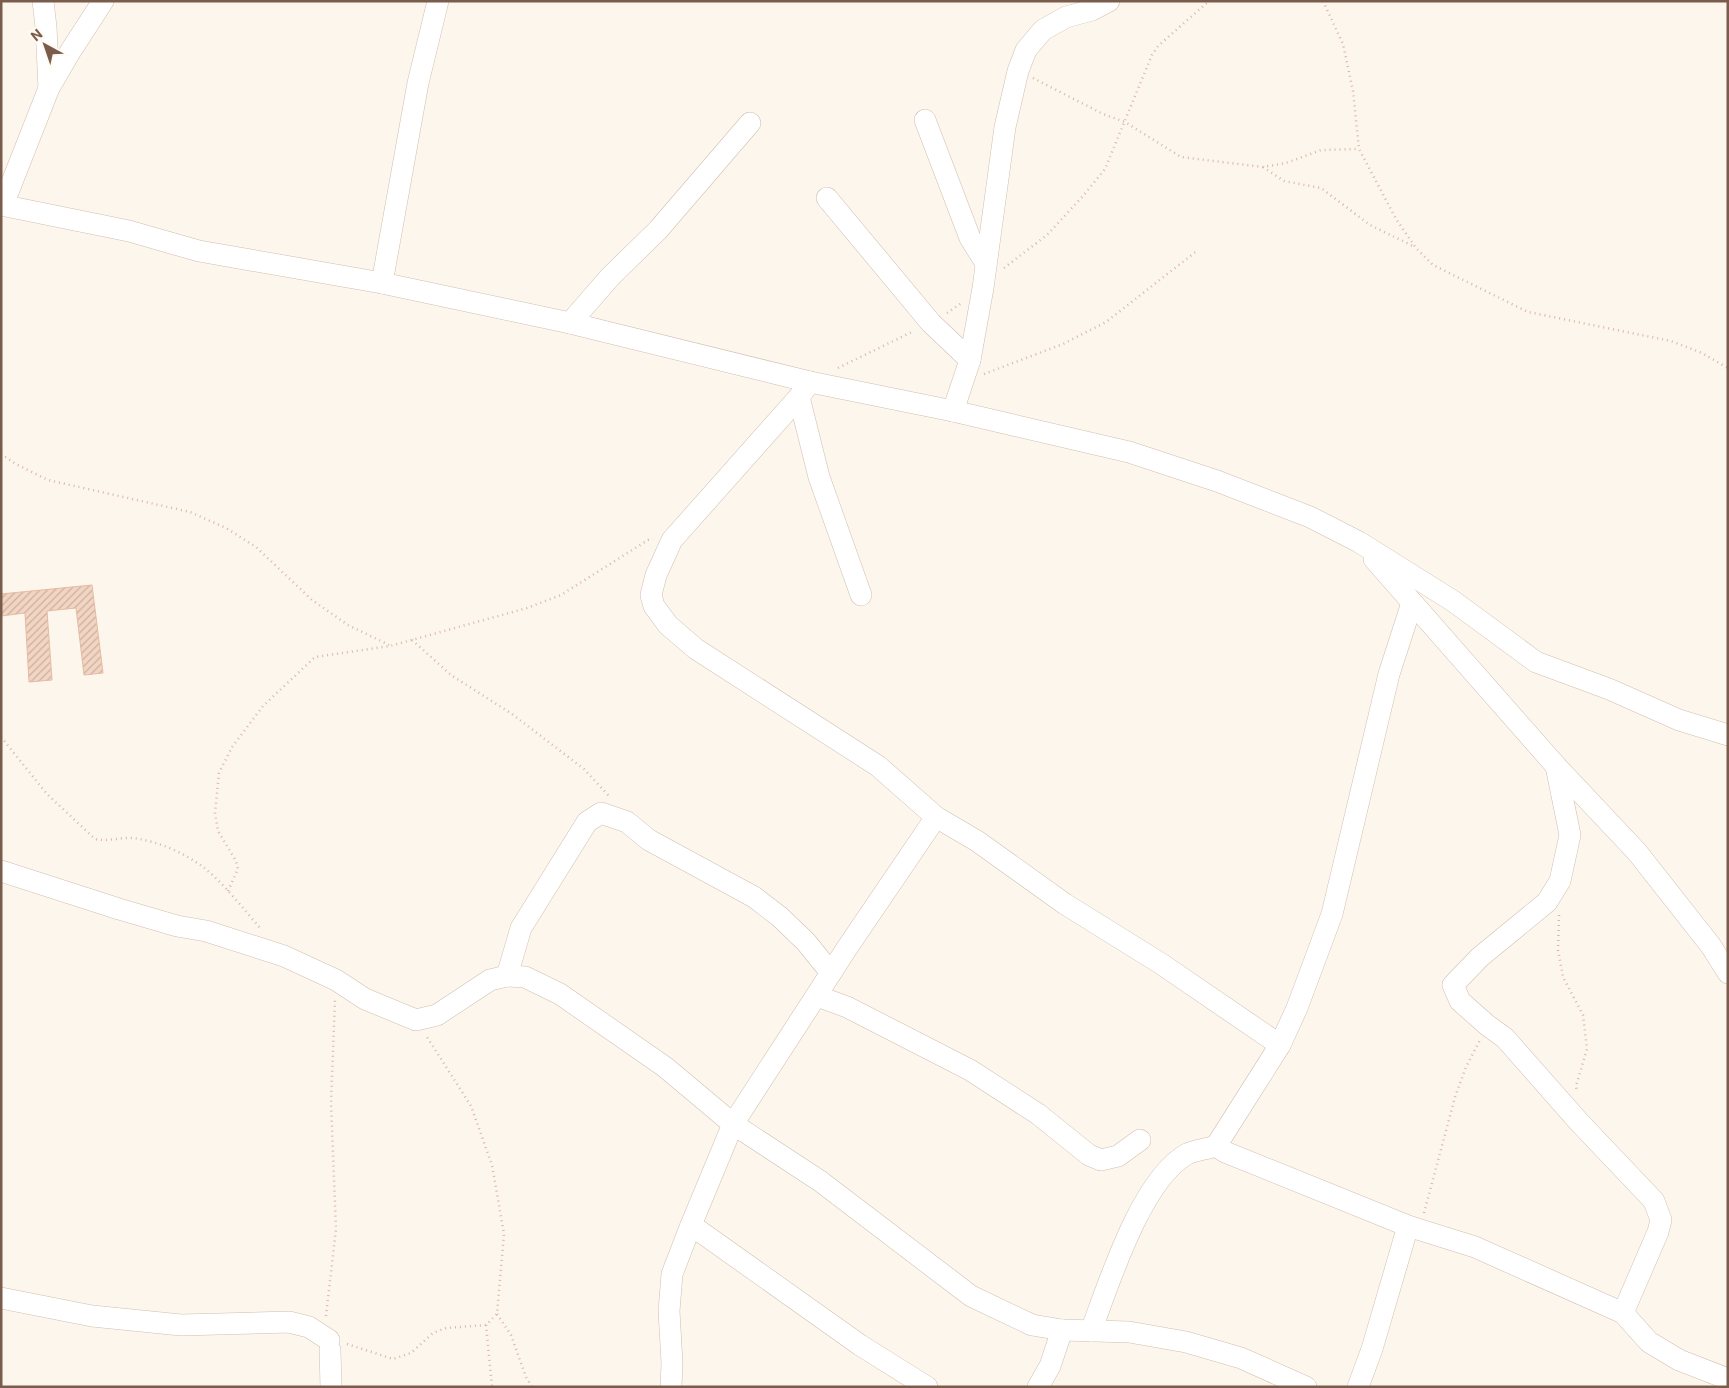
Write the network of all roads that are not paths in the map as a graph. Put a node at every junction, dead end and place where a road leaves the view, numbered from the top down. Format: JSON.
{"nodes":[{"id":1,"x":43,"y":1,"type":"edge"},
{"id":2,"x":103,"y":1,"type":"edge"},
{"id":3,"x":438,"y":1,"type":"edge"},
{"id":4,"x":1109,"y":1,"type":"edge"},
{"id":5,"x":49,"y":88,"type":"junction"},
{"id":6,"x":925,"y":120,"type":"dead end"},
{"id":7,"x":750,"y":123,"type":"dead end"},
{"id":8,"x":828,"y":198,"type":"dead end"},
{"id":9,"x":2,"y":205,"type":"edge"},
{"id":10,"x":994,"y":265,"type":"junction"},
{"id":11,"x":382,"y":283,"type":"junction"},
{"id":12,"x":570,"y":323,"type":"junction"},
{"id":13,"x":970,"y":360,"type":"junction"},
{"id":14,"x":804,"y":389,"type":"junction"},
{"id":15,"x":953,"y":411,"type":"junction"},
{"id":16,"x":1359,"y":542,"type":"junction"},
{"id":17,"x":861,"y":595,"type":"dead end"},
{"id":18,"x":1412,"y":603,"type":"junction"},
{"id":19,"x":1728,"y":735,"type":"edge"},
{"id":20,"x":1556,"y":766,"type":"junction"},
{"id":21,"x":936,"y":817,"type":"junction"},
{"id":22,"x":1,"y":871,"type":"edge"},
{"id":23,"x":831,"y":973,"type":"junction"},
{"id":24,"x":1728,"y":973,"type":"edge"},
{"id":25,"x":507,"y":976,"type":"junction"},
{"id":26,"x":817,"y":996,"type":"junction"},
{"id":27,"x":1280,"y":1045,"type":"junction"},
{"id":28,"x":733,"y":1124,"type":"junction"},
{"id":29,"x":1140,"y":1140,"type":"dead end"},
{"id":30,"x":1216,"y":1146,"type":"junction"},
{"id":31,"x":691,"y":1225,"type":"junction"},
{"id":32,"x":1414,"y":1227,"type":"junction"},
{"id":33,"x":1,"y":1298,"type":"edge"},
{"id":34,"x":1623,"y":1313,"type":"junction"},
{"id":35,"x":1062,"y":1330,"type":"junction"},
{"id":36,"x":1091,"y":1331,"type":"junction"},
{"id":37,"x":1728,"y":1379,"type":"edge"},
{"id":38,"x":330,"y":1387,"type":"edge"},
{"id":39,"x":671,"y":1387,"type":"edge"},
{"id":40,"x":927,"y":1387,"type":"edge"},
{"id":41,"x":1038,"y":1387,"type":"edge"},
{"id":42,"x":1306,"y":1387,"type":"edge"},
{"id":43,"x":1358,"y":1387,"type":"edge"}],
"edges":[{"from":1,"to":5,"type":"street"},
{"from":2,"to":5,"type":"street"},
{"from":3,"to":11,"type":"street"},
{"from":4,"to":10,"type":"street"},
{"from":5,"to":9,"type":"street"},
{"from":6,"to":10,"type":"street"},
{"from":7,"to":12,"type":"street"},
{"from":8,"to":13,"type":"street"},
{"from":9,"to":11,"type":"street"},
{"from":10,"to":13,"type":"street"},
{"from":11,"to":12,"type":"street"},
{"from":12,"to":14,"type":"street"},
{"from":13,"to":15,"type":"street"},
{"from":14,"to":15,"type":"street"},
{"from":14,"to":17,"type":"street"},
{"from":14,"to":21,"type":"street"},
{"from":15,"to":16,"type":"street"},
{"from":16,"to":18,"type":"street"},
{"from":16,"to":19,"type":"street"},
{"from":18,"to":20,"type":"street"},
{"from":18,"to":27,"type":"street"},
{"from":20,"to":24,"type":"street"},
{"from":20,"to":34,"type":"street"},
{"from":21,"to":23,"type":"street"},
{"from":21,"to":27,"type":"street"},
{"from":22,"to":25,"type":"street"},
{"from":23,"to":25,"type":"street"},
{"from":23,"to":26,"type":"street"},
{"from":25,"to":28,"type":"street"},
{"from":26,"to":28,"type":"street"},
{"from":26,"to":29,"type":"street"},
{"from":27,"to":30,"type":"street"},
{"from":28,"to":31,"type":"street"},
{"from":28,"to":35,"type":"street"},
{"from":30,"to":32,"type":"street"},
{"from":30,"to":36,"type":"street"},
{"from":31,"to":39,"type":"street"},
{"from":31,"to":40,"type":"street"},
{"from":32,"to":34,"type":"street"},
{"from":32,"to":43,"type":"street"},
{"from":33,"to":38,"type":"street"},
{"from":34,"to":37,"type":"street"},
{"from":35,"to":36,"type":"street"},
{"from":35,"to":41,"type":"street"},
{"from":36,"to":42,"type":"street"}]}
